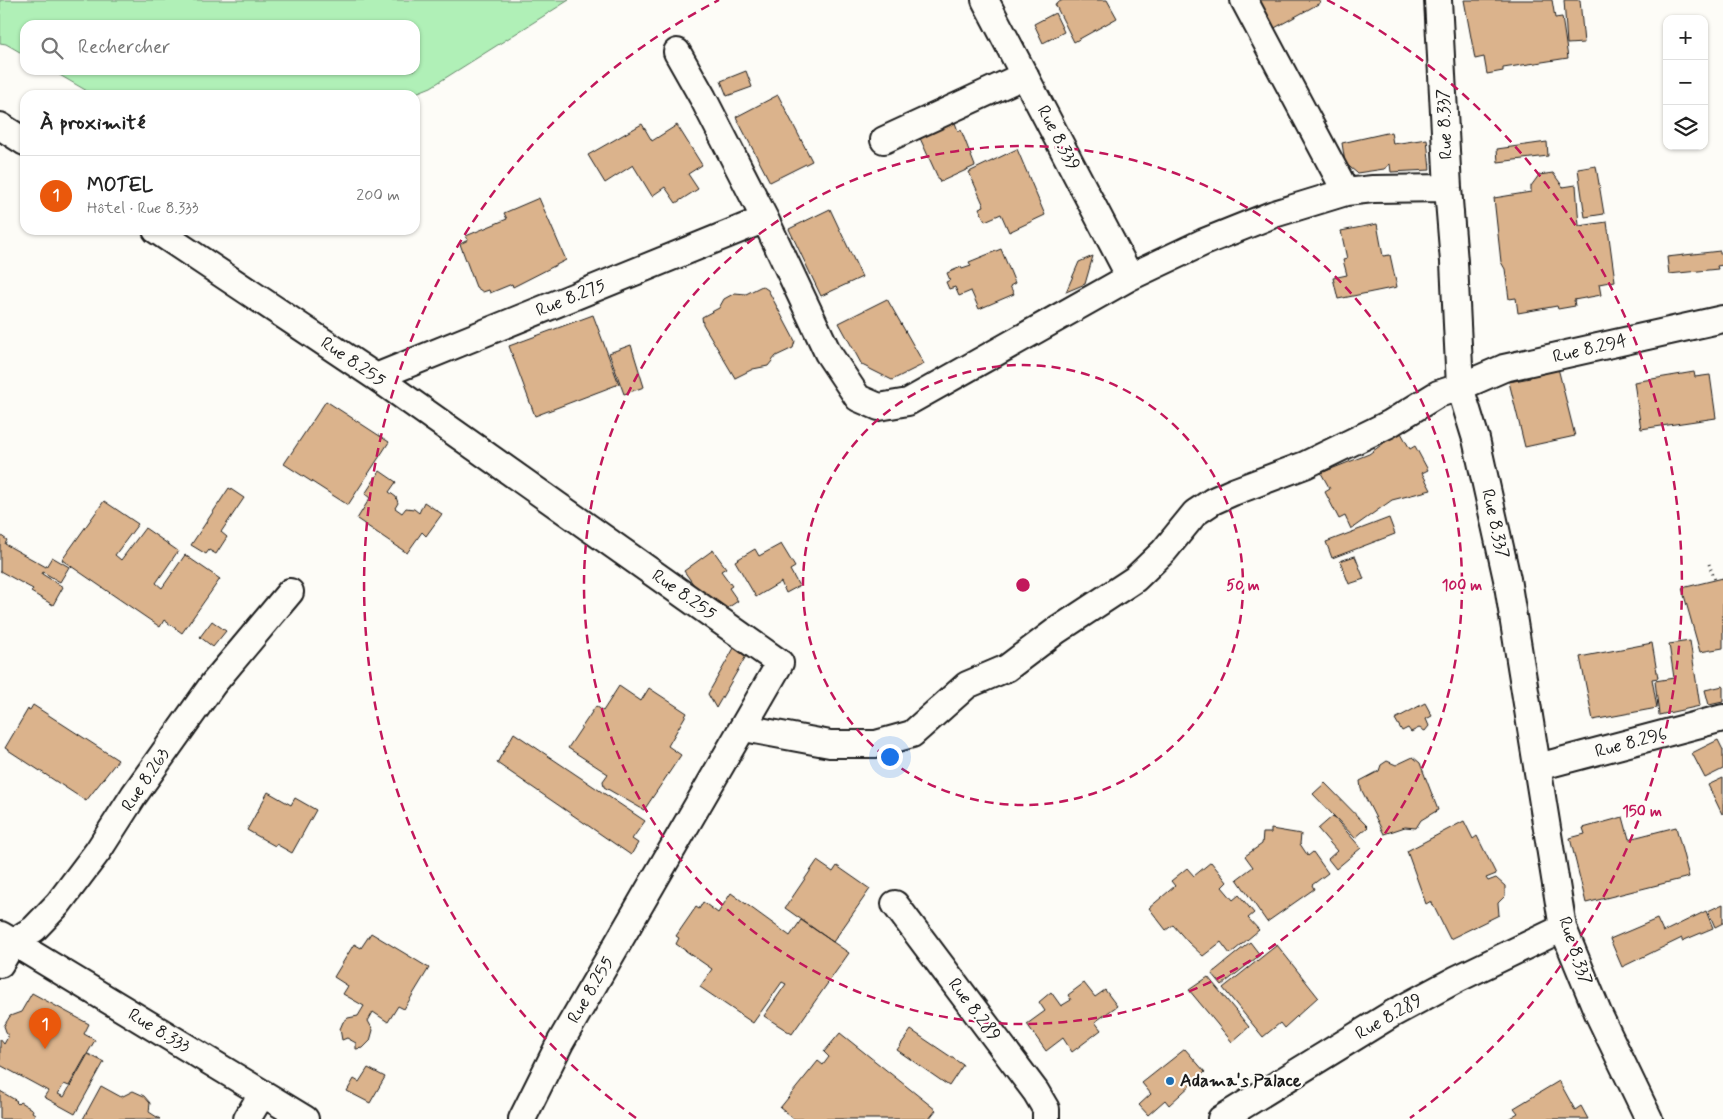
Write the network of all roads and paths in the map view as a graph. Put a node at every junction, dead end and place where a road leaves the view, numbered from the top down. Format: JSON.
{"nodes":[{"id":1,"x":985,"y":0,"type":"edge"},
{"id":2,"x":1244,"y":0,"type":"edge"},
{"id":3,"x":1438,"y":0,"type":"edge"},
{"id":4,"x":677,"y":52,"type":"dead end"},
{"id":5,"x":1025,"y":76,"type":"junction"},
{"id":6,"x":0,"y":126,"type":"edge"},
{"id":7,"x":20,"y":139,"type":"edge"},
{"id":8,"x":884,"y":140,"type":"dead end"},
{"id":9,"x":1448,"y":188,"type":"junction"},
{"id":10,"x":1346,"y":192,"type":"junction"},
{"id":11,"x":765,"y":219,"type":"junction"},
{"id":12,"x":163,"y":235,"type":"edge"},
{"id":13,"x":1130,"y":277,"type":"junction"},
{"id":14,"x":1723,"y":320,"type":"edge"},
{"id":15,"x":376,"y":377,"type":"junction"},
{"id":16,"x":1460,"y":387,"type":"junction"},
{"id":17,"x":1709,"y":564,"type":"dead end"},
{"id":18,"x":1715,"y":580,"type":"dead end"},
{"id":19,"x":290,"y":592,"type":"dead end"},
{"id":20,"x":1723,"y":718,"type":"edge"},
{"id":21,"x":744,"y":728,"type":"junction"},
{"id":22,"x":1538,"y":767,"type":"junction"},
{"id":23,"x":895,"y":904,"type":"dead end"},
{"id":24,"x":1563,"y":928,"type":"junction"},
{"id":25,"x":4,"y":947,"type":"edge"},
{"id":26,"x":262,"y":1094,"type":"junction"},
{"id":27,"x":247,"y":1119,"type":"edge"},
{"id":28,"x":305,"y":1119,"type":"edge"},
{"id":29,"x":522,"y":1119,"type":"edge"},
{"id":30,"x":1046,"y":1119,"type":"edge"},
{"id":31,"x":1221,"y":1119,"type":"edge"},
{"id":32,"x":1649,"y":1119,"type":"edge"}],
"edges":[{"from":1,"to":5,"type":"street","name":"Rue 8.339"},
{"from":2,"to":10,"type":"street"},
{"from":3,"to":9,"type":"street","name":"Rue 8.337"},
{"from":4,"to":11,"type":"street"},
{"from":5,"to":8,"type":"street"},
{"from":5,"to":13,"type":"street","name":"Rue 8.339"},
{"from":6,"to":7,"type":"street"},
{"from":9,"to":10,"type":"street"},
{"from":9,"to":16,"type":"street","name":"Rue 8.337"},
{"from":10,"to":13,"type":"street"},
{"from":11,"to":13,"type":"street"},
{"from":11,"to":15,"type":"street","name":"Rue 8.275"},
{"from":12,"to":15,"type":"street","name":"Rue 8.255"},
{"from":14,"to":16,"type":"street","name":"Rue 8.294"},
{"from":15,"to":21,"type":"street","name":"Rue 8.255"},
{"from":16,"to":21,"type":"street","name":"Rue 8.294"},
{"from":16,"to":22,"type":"street","name":"Rue 8.337"},
{"from":17,"to":18,"type":"path"},
{"from":19,"to":25,"type":"street","name":"Rue 8.263"},
{"from":20,"to":22,"type":"street","name":"Rue 8.296"},
{"from":21,"to":29,"type":"street","name":"Rue 8.255"},
{"from":22,"to":24,"type":"street","name":"Rue 8.337"},
{"from":23,"to":30,"type":"street","name":"Rue 8.289"},
{"from":24,"to":31,"type":"street","name":"Rue 8.289"},
{"from":24,"to":32,"type":"street","name":"Rue 8.337"},
{"from":25,"to":26,"type":"street","name":"Rue 8.333"},
{"from":26,"to":27,"type":"street"},
{"from":26,"to":28,"type":"street","name":"Rue 8.333"}]}
